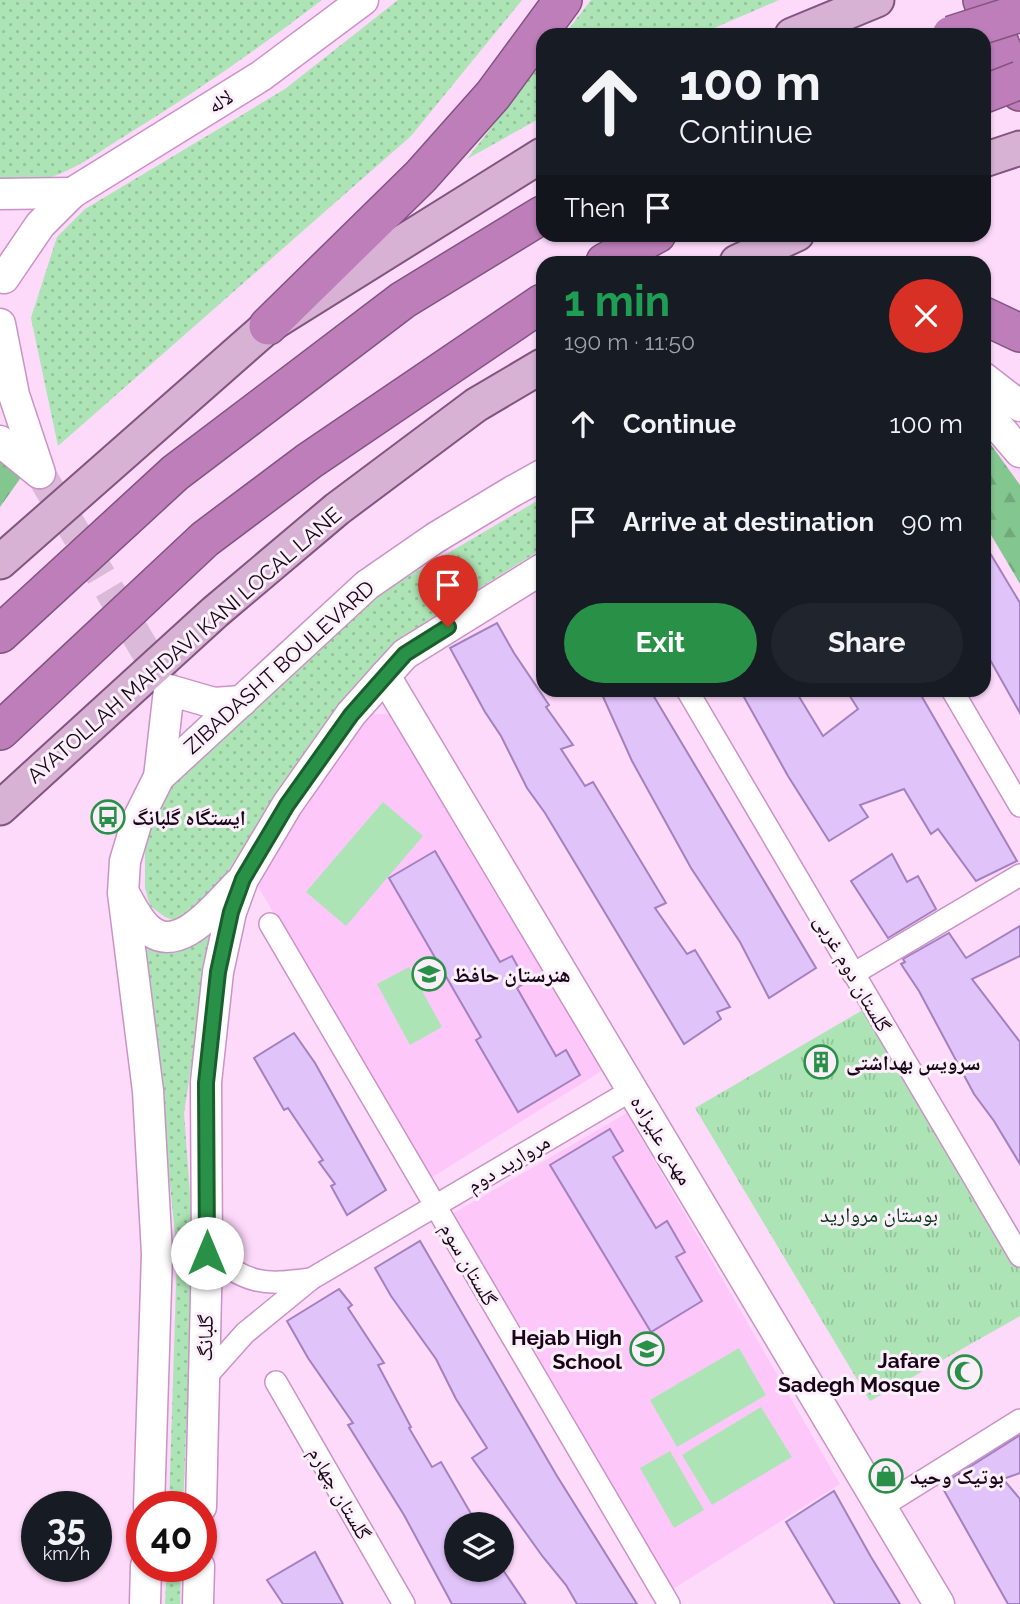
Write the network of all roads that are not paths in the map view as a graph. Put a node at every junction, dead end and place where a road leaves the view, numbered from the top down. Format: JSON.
{"nodes":[{"id":1,"x":363,"y":0,"type":"edge"},
{"id":2,"x":563,"y":0,"type":"edge"},
{"id":3,"x":877,"y":0,"type":"edge"},
{"id":4,"x":982,"y":0,"type":"edge"},
{"id":5,"x":1020,"y":13,"type":"edge"},
{"id":6,"x":542,"y":28,"type":"edge"},
{"id":7,"x":809,"y":28,"type":"edge"},
{"id":8,"x":973,"y":28,"type":"edge"},
{"id":9,"x":536,"y":37,"type":"edge"},
{"id":10,"x":1020,"y":80,"type":"edge"},
{"id":11,"x":991,"y":91,"type":"edge"},
{"id":12,"x":1020,"y":92,"type":"edge"},
{"id":13,"x":1020,"y":148,"type":"edge"},
{"id":14,"x":991,"y":158,"type":"edge"},
{"id":15,"x":536,"y":159,"type":"edge"},
{"id":16,"x":72,"y":193,"type":"junction"},
{"id":17,"x":0,"y":194,"type":"edge"},
{"id":18,"x":536,"y":219,"type":"edge"},
{"id":19,"x":642,"y":242,"type":"edge"},
{"id":20,"x":780,"y":242,"type":"edge"},
{"id":21,"x":0,"y":246,"type":"edge"},
{"id":22,"x":616,"y":256,"type":"edge"},
{"id":23,"x":750,"y":256,"type":"edge"},
{"id":24,"x":2,"y":290,"type":"edge"},
{"id":25,"x":536,"y":307,"type":"edge"},
{"id":26,"x":991,"y":319,"type":"edge"},
{"id":27,"x":0,"y":324,"type":"edge"},
{"id":28,"x":268,"y":326,"type":"junction"},
{"id":29,"x":1020,"y":333,"type":"edge"},
{"id":30,"x":536,"y":370,"type":"edge"},
{"id":31,"x":991,"y":383,"type":"edge"},
{"id":32,"x":1020,"y":406,"type":"edge"},
{"id":33,"x":991,"y":419,"type":"edge"},
{"id":34,"x":0,"y":441,"type":"edge"},
{"id":35,"x":1020,"y":453,"type":"edge"},
{"id":36,"x":536,"y":478,"type":"edge"},
{"id":37,"x":536,"y":487,"type":"edge"},
{"id":38,"x":513,"y":491,"type":"junction"},
{"id":39,"x":0,"y":562,"type":"edge"},
{"id":40,"x":536,"y":573,"type":"edge"},
{"id":41,"x":0,"y":634,"type":"edge"},
{"id":42,"x":385,"y":676,"type":"junction"},
{"id":43,"x":691,"y":697,"type":"edge"},
{"id":44,"x":956,"y":697,"type":"edge"},
{"id":45,"x":242,"y":701,"type":"junction"},
{"id":46,"x":0,"y":731,"type":"edge"},
{"id":47,"x":159,"y":777,"type":"junction"},
{"id":48,"x":1020,"y":806,"type":"edge"},
{"id":49,"x":0,"y":808,"type":"edge"},
{"id":50,"x":1020,"y":875,"type":"edge"},
{"id":51,"x":243,"y":879,"type":"junction"},
{"id":52,"x":123,"y":893,"type":"junction"},
{"id":53,"x":270,"y":924,"type":"dead end"},
{"id":54,"x":853,"y":974,"type":"junction"},
{"id":55,"x":632,"y":1090,"type":"junction"},
{"id":56,"x":435,"y":1206,"type":"junction"},
{"id":57,"x":207,"y":1253,"type":"junction"},
{"id":58,"x":1020,"y":1256,"type":"edge"},
{"id":59,"x":311,"y":1279,"type":"junction"},
{"id":60,"x":204,"y":1379,"type":"junction"},
{"id":61,"x":276,"y":1382,"type":"dead end"},
{"id":62,"x":1020,"y":1420,"type":"edge"},
{"id":63,"x":150,"y":1491,"type":"edge"},
{"id":64,"x":201,"y":1491,"type":"edge"},
{"id":65,"x":881,"y":1507,"type":"junction"},
{"id":66,"x":146,"y":1582,"type":"edge"},
{"id":67,"x":199,"y":1582,"type":"edge"},
{"id":68,"x":145,"y":1604,"type":"edge"},
{"id":69,"x":198,"y":1604,"type":"edge"},
{"id":70,"x":404,"y":1604,"type":"edge"},
{"id":71,"x":669,"y":1604,"type":"edge"},
{"id":72,"x":939,"y":1604,"type":"edge"}],
"edges":[{"from":1,"to":16,"type":"street","name":"لاله"},
{"from":2,"to":6,"type":"highway"},
{"from":3,"to":7,"type":"main road"},
{"from":4,"to":12,"type":"highway"},
{"from":5,"to":8,"type":"highway","bridge":true},
{"from":9,"to":28,"type":"highway"},
{"from":10,"to":11,"type":"highway","bridge":true},
{"from":13,"to":14,"type":"main road"},
{"from":15,"to":28,"type":"main road"},
{"from":16,"to":17,"type":"street"},
{"from":16,"to":24,"type":"street","name":"لاله"},
{"from":18,"to":41,"type":"highway"},
{"from":19,"to":22,"type":"highway"},
{"from":20,"to":23,"type":"main road"},
{"from":21,"to":24,"type":"street"},
{"from":25,"to":46,"type":"highway"},
{"from":26,"to":29,"type":"highway"},
{"from":27,"to":34,"type":"street"},
{"from":28,"to":39,"type":"main road"},
{"from":30,"to":49,"type":"main road","name":"AYATOLLAH MAHDAVI KANI LOCAL LANE"},
{"from":31,"to":32,"type":"street"},
{"from":33,"to":35,"type":"street"},
{"from":36,"to":38,"type":"street","name":"ZIBADASHT BOULEVARD"},
{"from":37,"to":38,"type":"street"},
{"from":38,"to":45,"type":"street","name":"ZIBADASHT BOULEVARD"},
{"from":40,"to":42,"type":"street"},
{"from":42,"to":51,"type":"street"},
{"from":42,"to":55,"type":"street","name":"مهدی علیزاده"},
{"from":43,"to":54,"type":"street","name":"گلستان دوم غربی"},
{"from":44,"to":48,"type":"street"},
{"from":45,"to":47,"type":"street","name":"ZIBADASHT BOULEVARD"},
{"from":45,"to":47,"type":"street"},
{"from":47,"to":52,"type":"street","name":"ZIBADASHT BOULEVARD"},
{"from":50,"to":54,"type":"street"},
{"from":51,"to":52,"type":"street"},
{"from":51,"to":57,"type":"street","name":"گلبانگ"},
{"from":52,"to":63,"type":"street"},
{"from":53,"to":56,"type":"street","name":"گلستان سوم"},
{"from":54,"to":58,"type":"street","name":"گلستان دوم غربی"},
{"from":55,"to":56,"type":"street","name":"مروارید دوم"},
{"from":55,"to":65,"type":"street","name":"مهدی علیزاده"},
{"from":56,"to":59,"type":"street","name":"مروارید دوم"},
{"from":56,"to":71,"type":"street","name":"گلستان سوم"},
{"from":57,"to":59,"type":"street","name":"مروارید دوم"},
{"from":57,"to":60,"type":"street","name":"گلبانگ"},
{"from":59,"to":60,"type":"street","name":"مروارید دوم"},
{"from":60,"to":64,"type":"street","name":"گلبانگ"},
{"from":61,"to":70,"type":"street","name":"گلستان چهارم"},
{"from":62,"to":65,"type":"street"},
{"from":65,"to":72,"type":"street","name":"مهدی علیزاده"},
{"from":66,"to":68,"type":"street"},
{"from":67,"to":69,"type":"street"}]}
